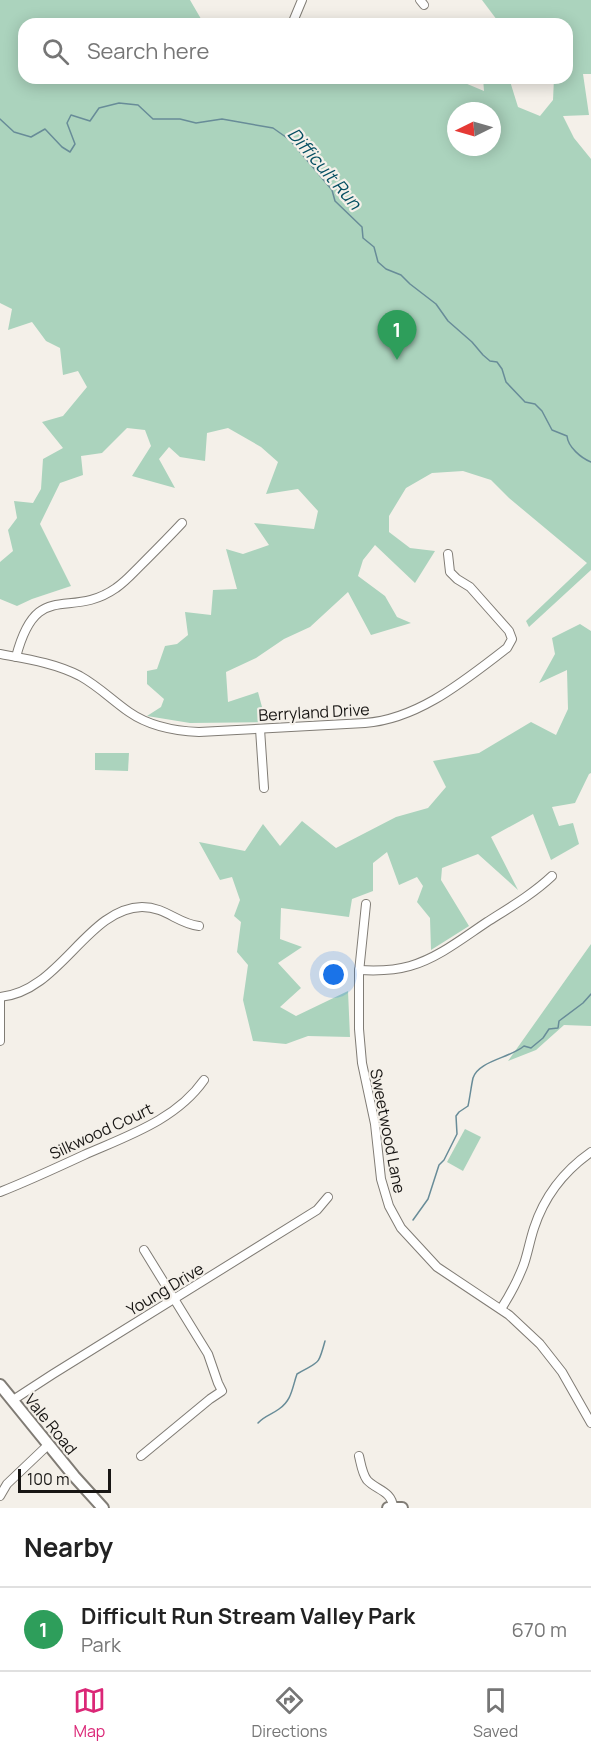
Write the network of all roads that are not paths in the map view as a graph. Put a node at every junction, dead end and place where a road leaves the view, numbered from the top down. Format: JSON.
{"nodes":[{"id":1,"x":302,"y":0,"type":"edge"},
{"id":2,"x":294,"y":18,"type":"edge"},
{"id":3,"x":182,"y":523,"type":"dead end"},
{"id":4,"x":448,"y":554,"type":"dead end"},
{"id":5,"x":0,"y":654,"type":"edge"},
{"id":6,"x":16,"y":657,"type":"junction"},
{"id":7,"x":260,"y":729,"type":"junction"},
{"id":8,"x":264,"y":788,"type":"dead end"},
{"id":9,"x":552,"y":876,"type":"dead end"},
{"id":10,"x":366,"y":904,"type":"dead end"},
{"id":11,"x":199,"y":926,"type":"dead end"},
{"id":12,"x":359,"y":970,"type":"junction"},
{"id":13,"x":0,"y":997,"type":"edge"},
{"id":14,"x":0,"y":1041,"type":"edge"},
{"id":15,"x":204,"y":1080,"type":"dead end"},
{"id":16,"x":591,"y":1152,"type":"edge"},
{"id":17,"x":0,"y":1192,"type":"edge"},
{"id":18,"x":328,"y":1197,"type":"dead end"},
{"id":19,"x":144,"y":1250,"type":"dead end"},
{"id":20,"x":173,"y":1300,"type":"junction"},
{"id":21,"x":501,"y":1310,"type":"junction"},
{"id":22,"x":0,"y":1385,"type":"edge"},
{"id":23,"x":13,"y":1400,"type":"junction"},
{"id":24,"x":591,"y":1423,"type":"edge"},
{"id":25,"x":48,"y":1445,"type":"junction"},
{"id":26,"x":141,"y":1456,"type":"dead end"},
{"id":27,"x":359,"y":1456,"type":"dead end"},
{"id":28,"x":0,"y":1496,"type":"edge"},
{"id":29,"x":104,"y":1508,"type":"edge"},
{"id":30,"x":394,"y":1508,"type":"edge"}],
"edges":[{"from":1,"to":2,"type":"street"},
{"from":3,"to":6,"type":"street"},
{"from":4,"to":7,"type":"street","name":"Berryland Drive"},
{"from":5,"to":6,"type":"street","name":"Berryland Drive"},
{"from":6,"to":7,"type":"street","name":"Berryland Drive"},
{"from":7,"to":8,"type":"street"},
{"from":9,"to":12,"type":"street"},
{"from":10,"to":12,"type":"street","name":"Sweetwood Lane"},
{"from":11,"to":13,"type":"street"},
{"from":12,"to":21,"type":"street","name":"Sweetwood Lane"},
{"from":13,"to":14,"type":"street"},
{"from":15,"to":17,"type":"street","name":"Silkwood Court"},
{"from":16,"to":21,"type":"street"},
{"from":18,"to":20,"type":"street","name":"Young Drive"},
{"from":19,"to":20,"type":"street"},
{"from":20,"to":23,"type":"street","name":"Young Drive"},
{"from":20,"to":26,"type":"street"},
{"from":21,"to":24,"type":"street","name":"Sweetwood Lane"},
{"from":22,"to":23,"type":"main road","name":"Vale Road"},
{"from":23,"to":25,"type":"main road","name":"Vale Road"},
{"from":25,"to":28,"type":"street"},
{"from":25,"to":29,"type":"main road","name":"Vale Road"},
{"from":27,"to":30,"type":"street"}]}
